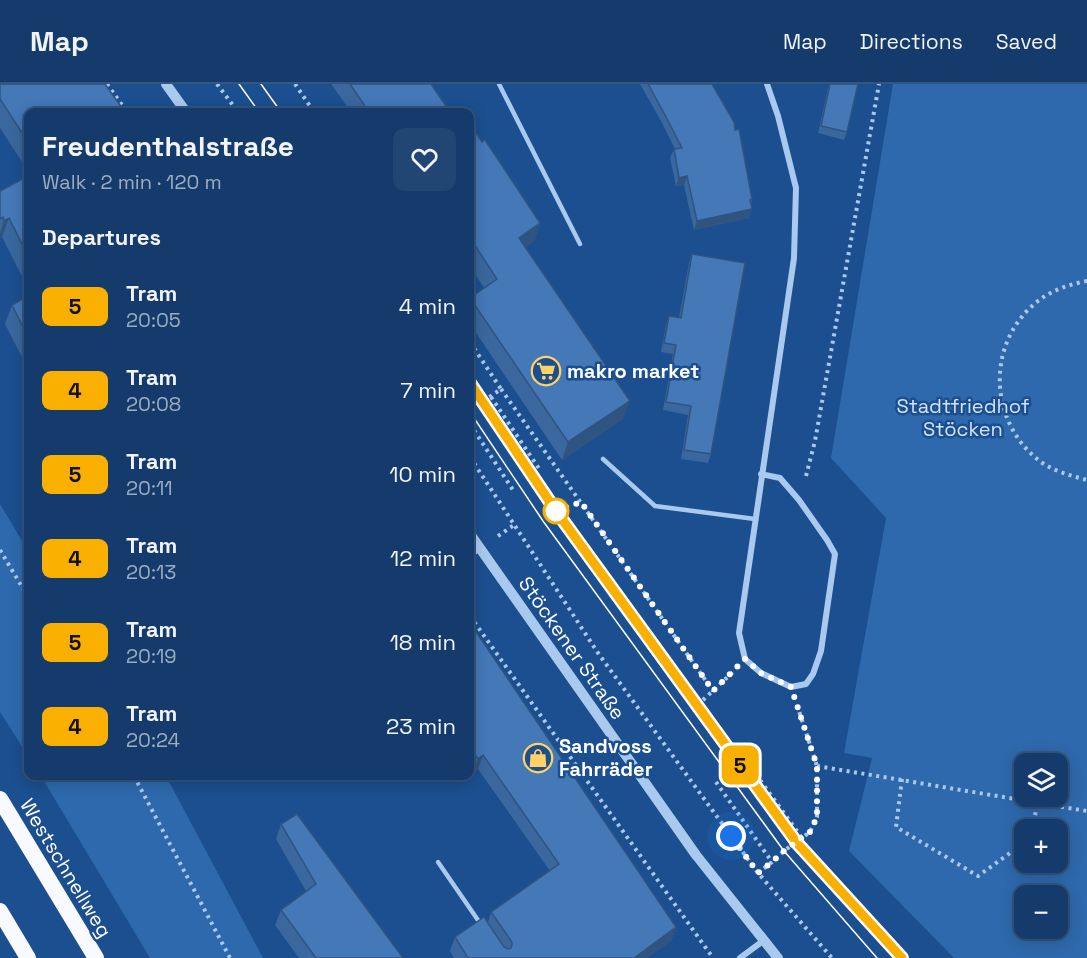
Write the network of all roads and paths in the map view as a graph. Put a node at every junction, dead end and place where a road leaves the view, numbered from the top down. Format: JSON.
{"nodes":[{"id":1,"x":107,"y":84,"type":"edge"},
{"id":2,"x":166,"y":84,"type":"edge"},
{"id":3,"x":218,"y":84,"type":"edge"},
{"id":4,"x":295,"y":84,"type":"edge"},
{"id":5,"x":500,"y":84,"type":"edge"},
{"id":6,"x":767,"y":84,"type":"edge"},
{"id":7,"x":879,"y":84,"type":"edge"},
{"id":8,"x":124,"y":108,"type":"edge"},
{"id":9,"x":183,"y":108,"type":"edge"},
{"id":10,"x":235,"y":108,"type":"edge"},
{"id":11,"x":312,"y":108,"type":"edge"},
{"id":12,"x":580,"y":244,"type":"dead end"},
{"id":13,"x":1087,"y":281,"type":"edge"},
{"id":14,"x":474,"y":348,"type":"edge"},
{"id":15,"x":501,"y":389,"type":"junction"},
{"id":16,"x":491,"y":397,"type":"junction"},
{"id":17,"x":474,"y":408,"type":"edge"},
{"id":18,"x":474,"y":430,"type":"edge"},
{"id":19,"x":603,"y":459,"type":"dead end"},
{"id":20,"x":474,"y":463,"type":"edge"},
{"id":21,"x":540,"y":470,"type":"dead end"},
{"id":22,"x":761,"y":474,"type":"junction"},
{"id":23,"x":1087,"y":480,"type":"edge"},
{"id":24,"x":513,"y":490,"type":"dead end"},
{"id":25,"x":799,"y":500,"type":"junction"},
{"id":26,"x":754,"y":519,"type":"junction"},
{"id":27,"x":474,"y":540,"type":"edge"},
{"id":28,"x":480,"y":549,"type":"junction"},
{"id":29,"x":0,"y":550,"type":"edge"},
{"id":30,"x":474,"y":553,"type":"edge"},
{"id":31,"x":24,"y":590,"type":"edge"},
{"id":32,"x":474,"y":622,"type":"edge"},
{"id":33,"x":745,"y":659,"type":"junction"},
{"id":34,"x":791,"y":687,"type":"junction"},
{"id":35,"x":713,"y":691,"type":"junction"},
{"id":36,"x":703,"y":700,"type":"dead end"},
{"id":37,"x":747,"y":762,"type":"dead end"},
{"id":38,"x":817,"y":766,"type":"junction"},
{"id":39,"x":902,"y":779,"type":"junction"},
{"id":40,"x":137,"y":780,"type":"edge"},
{"id":41,"x":716,"y":782,"type":"dead end"},
{"id":42,"x":1014,"y":798,"type":"edge"},
{"id":43,"x":0,"y":799,"type":"edge"},
{"id":44,"x":1065,"y":807,"type":"edge"},
{"id":45,"x":1087,"y":811,"type":"edge"},
{"id":46,"x":802,"y":838,"type":"junction"},
{"id":47,"x":1014,"y":850,"type":"edge"},
{"id":48,"x":438,"y":862,"type":"dead end"},
{"id":49,"x":772,"y":862,"type":"junction"},
{"id":50,"x":758,"y":873,"type":"junction"},
{"id":51,"x":0,"y":911,"type":"edge"},
{"id":52,"x":484,"y":929,"type":"edge"},
{"id":53,"x":763,"y":941,"type":"junction"},
{"id":54,"x":828,"y":957,"type":"edge"},
{"id":55,"x":28,"y":958,"type":"edge"},
{"id":56,"x":96,"y":958,"type":"edge"},
{"id":57,"x":230,"y":958,"type":"edge"},
{"id":58,"x":713,"y":958,"type":"edge"},
{"id":59,"x":740,"y":958,"type":"edge"},
{"id":60,"x":778,"y":958,"type":"edge"}],
"edges":[{"from":1,"to":8,"type":"path"},
{"from":2,"to":9,"type":"street"},
{"from":3,"to":10,"type":"path"},
{"from":4,"to":11,"type":"path"},
{"from":5,"to":12,"type":"lane"},
{"from":6,"to":22,"type":"street"},
{"from":7,"to":25,"type":"path"},
{"from":13,"to":23,"type":"path"},
{"from":14,"to":15,"type":"path"},
{"from":15,"to":16,"type":"path"},
{"from":15,"to":35,"type":"path"},
{"from":16,"to":17,"type":"path"},
{"from":16,"to":21,"type":"path"},
{"from":18,"to":24,"type":"path"},
{"from":19,"to":26,"type":"lane"},
{"from":20,"to":50,"type":"path"},
{"from":22,"to":25,"type":"street"},
{"from":22,"to":26,"type":"street"},
{"from":25,"to":34,"type":"street"},
{"from":26,"to":33,"type":"street"},
{"from":27,"to":28,"type":"street","name":"Stöckener Straße"},
{"from":28,"to":30,"type":"lane"},
{"from":28,"to":53,"type":"street","name":"Stöckener Straße"},
{"from":29,"to":31,"type":"path"},
{"from":32,"to":58,"type":"path"},
{"from":33,"to":34,"type":"street"},
{"from":33,"to":35,"type":"path"},
{"from":34,"to":38,"type":"path"},
{"from":35,"to":36,"type":"path"},
{"from":37,"to":46,"type":"path"},
{"from":38,"to":39,"type":"path"},
{"from":38,"to":46,"type":"path"},
{"from":39,"to":42,"type":"path"},
{"from":39,"to":47,"type":"path"},
{"from":40,"to":57,"type":"path"},
{"from":41,"to":49,"type":"path"},
{"from":43,"to":56,"type":"highway","name":"Westschnellweg"},
{"from":44,"to":45,"type":"path"},
{"from":46,"to":49,"type":"path"},
{"from":48,"to":52,"type":"lane"},
{"from":49,"to":50,"type":"path"},
{"from":50,"to":54,"type":"path"},
{"from":51,"to":55,"type":"highway"},
{"from":53,"to":59,"type":"street"},
{"from":53,"to":60,"type":"street","name":"Stöckener Straße"}]}
